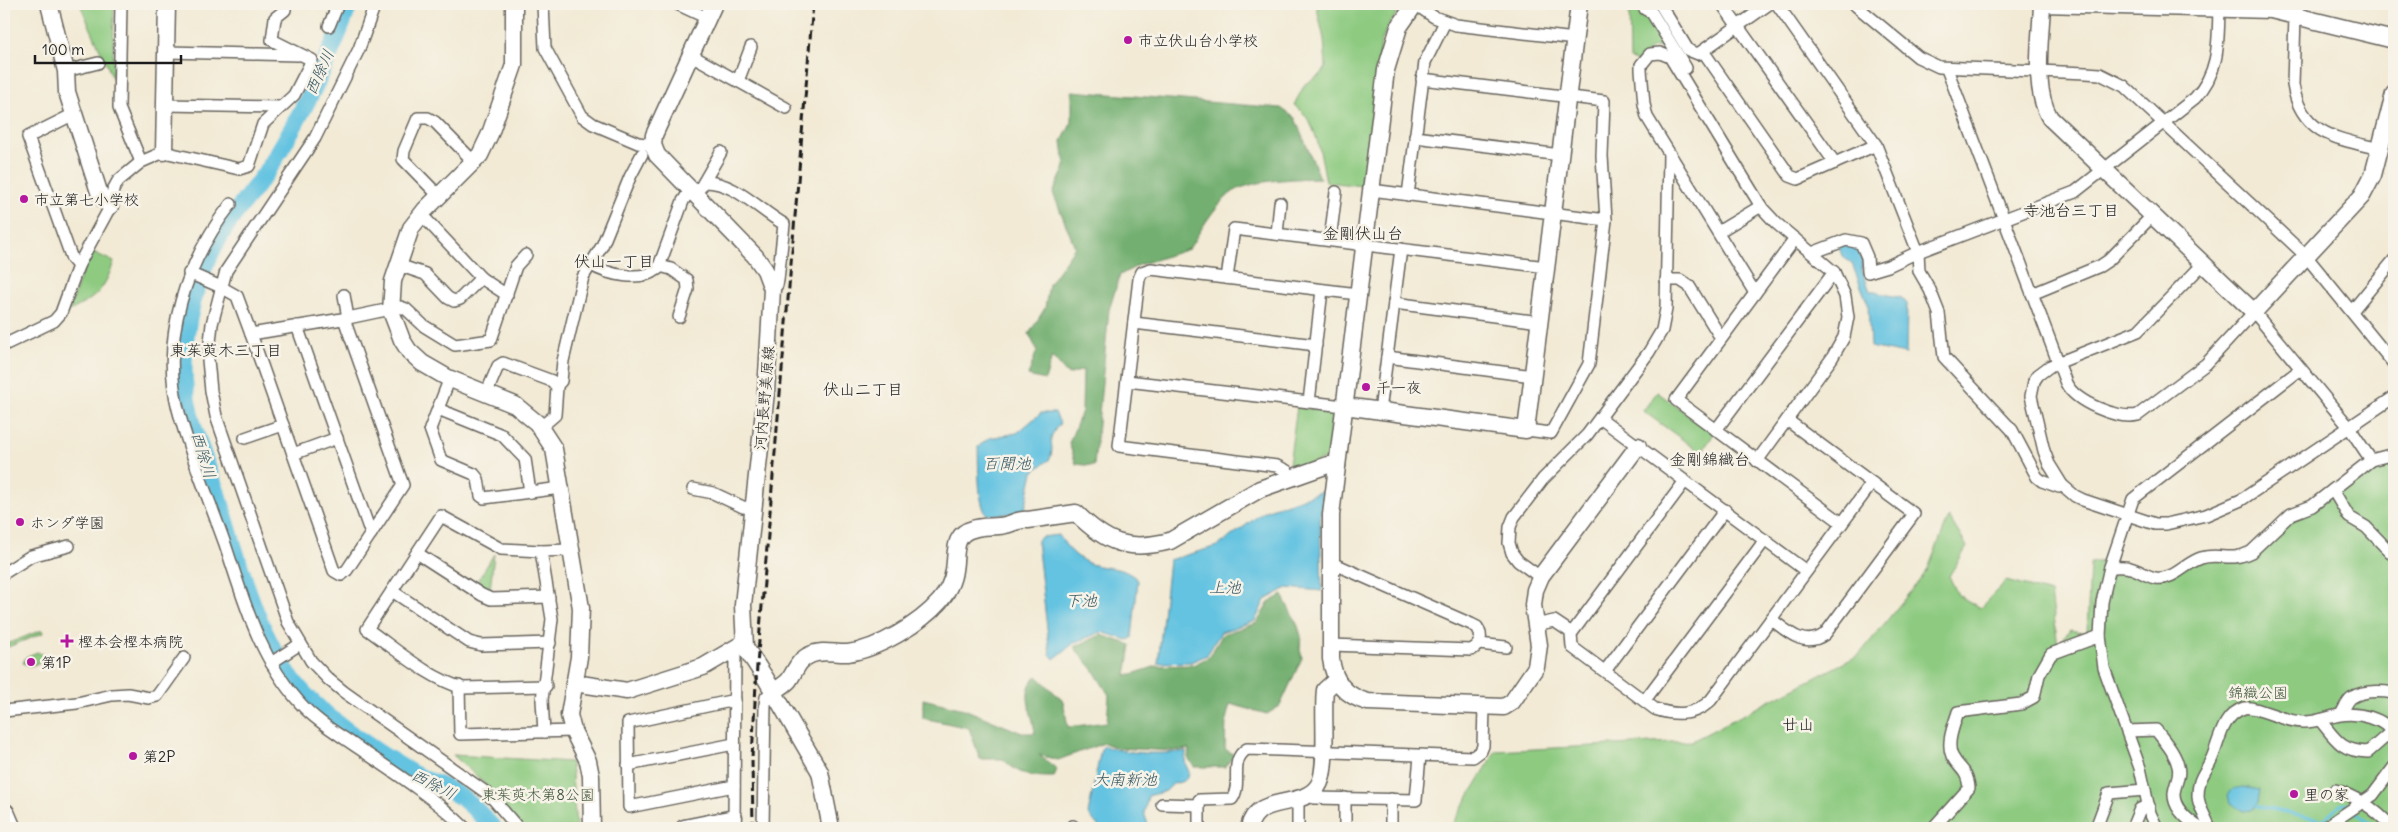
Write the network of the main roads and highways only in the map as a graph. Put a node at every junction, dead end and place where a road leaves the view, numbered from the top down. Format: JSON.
{"nodes":[{"id":1,"x":4,"y":814,"type":"edge"},
{"id":2,"x":10,"y":828,"type":"edge"}],
"edges":[{"from":1,"to":2,"type":"highway"}]}
